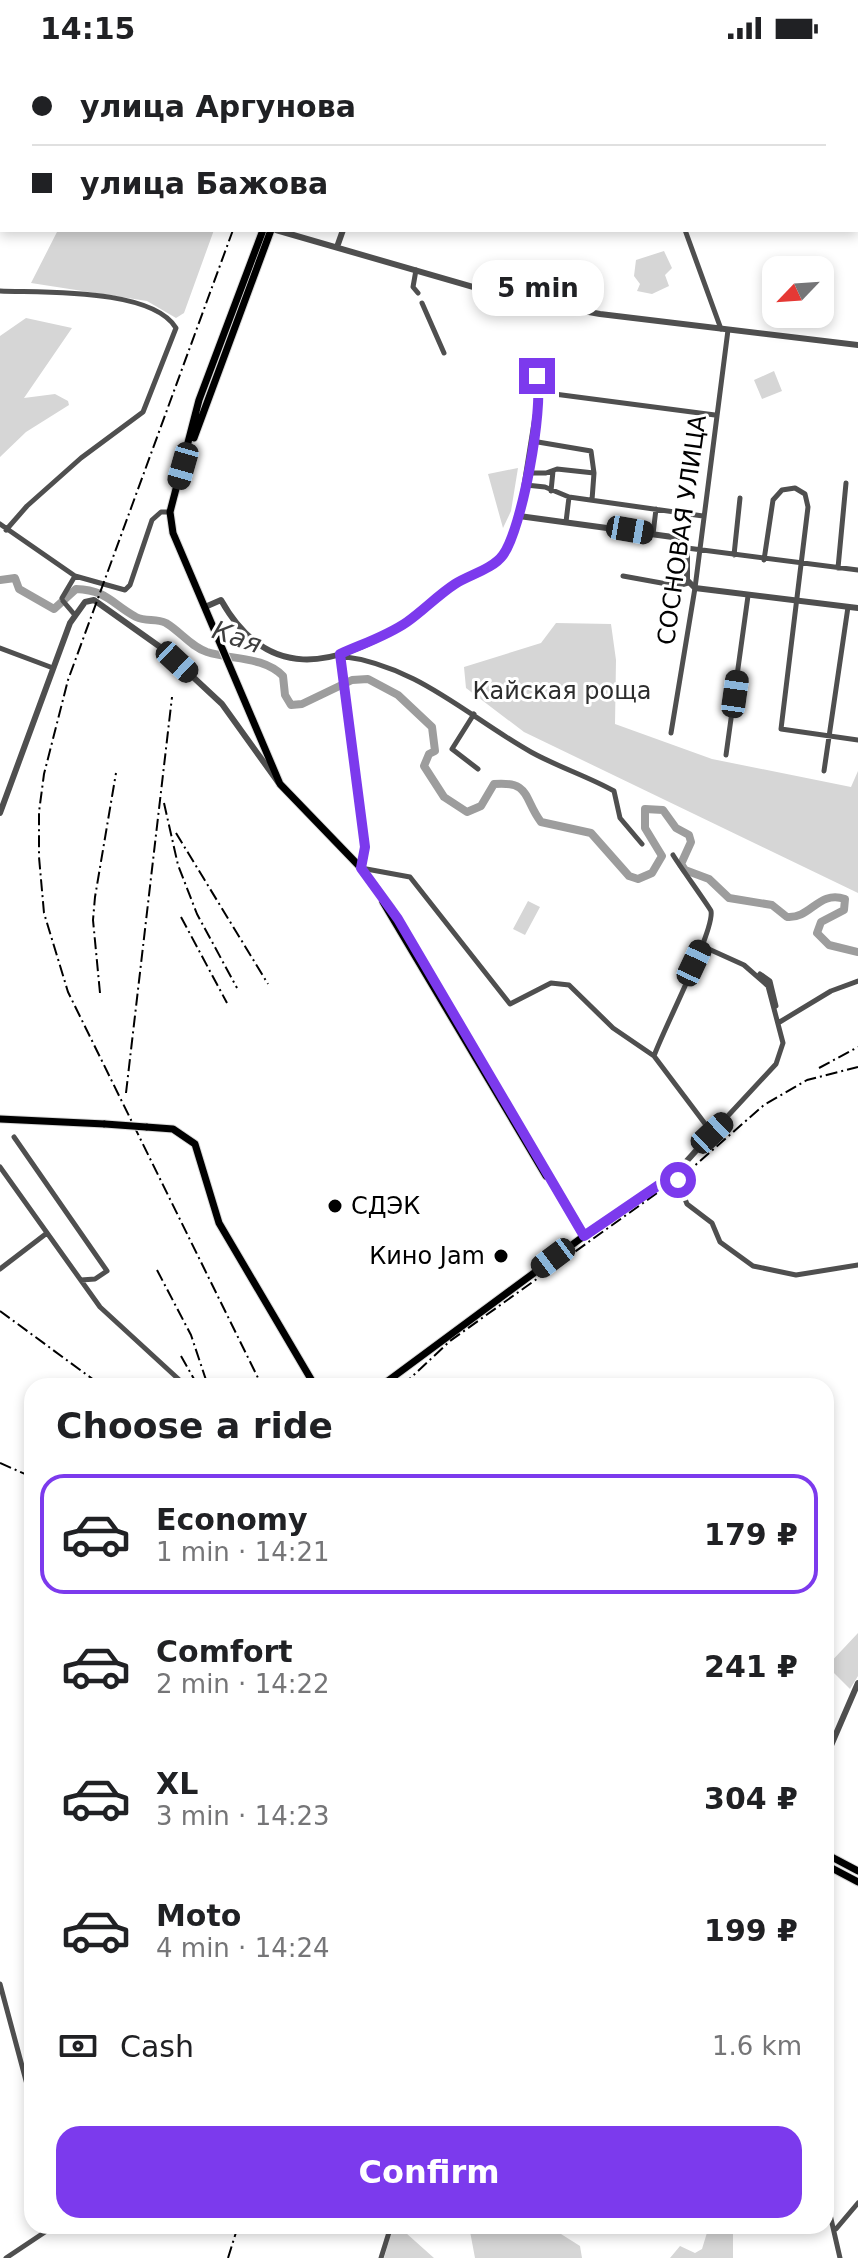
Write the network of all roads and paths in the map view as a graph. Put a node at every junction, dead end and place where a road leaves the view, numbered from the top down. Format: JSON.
{"nodes":[{"id":1,"x":262,"y":232,"type":"edge"},
{"id":2,"x":273,"y":232,"type":"edge"},
{"id":3,"x":281,"y":232,"type":"edge"},
{"id":4,"x":342,"y":232,"type":"edge"},
{"id":5,"x":686,"y":232,"type":"edge"},
{"id":6,"x":337,"y":247,"type":"junction"},
{"id":7,"x":416,"y":270,"type":"junction"},
{"id":8,"x":0,"y":291,"type":"edge"},
{"id":9,"x":418,"y":293,"type":"dead end"},
{"id":10,"x":422,"y":303,"type":"dead end"},
{"id":11,"x":230,"y":313,"type":"junction"},
{"id":12,"x":239,"y":318,"type":"junction"},
{"id":13,"x":724,"y":330,"type":"junction"},
{"id":14,"x":858,"y":345,"type":"edge"},
{"id":15,"x":444,"y":353,"type":"dead end"},
{"id":16,"x":532,"y":363,"type":"dead end"},
{"id":17,"x":539,"y":392,"type":"junction"},
{"id":18,"x":199,"y":400,"type":"junction"},
{"id":19,"x":207,"y":406,"type":"junction"},
{"id":20,"x":715,"y":415,"type":"junction"},
{"id":21,"x":532,"y":441,"type":"junction"},
{"id":22,"x":183,"y":466,"type":"junction"},
{"id":23,"x":553,"y":471,"type":"junction"},
{"id":24,"x":528,"y":473,"type":"junction"},
{"id":25,"x":594,"y":473,"type":"junction"},
{"id":26,"x":846,"y":483,"type":"dead end"},
{"id":27,"x":526,"y":485,"type":"junction"},
{"id":28,"x":551,"y":491,"type":"junction"},
{"id":29,"x":569,"y":497,"type":"junction"},
{"id":30,"x":740,"y":498,"type":"dead end"},
{"id":31,"x":592,"y":500,"type":"junction"},
{"id":32,"x":656,"y":509,"type":"junction"},
{"id":33,"x":170,"y":512,"type":"junction"},
{"id":34,"x":519,"y":516,"type":"junction"},
{"id":35,"x":703,"y":516,"type":"junction"},
{"id":36,"x":566,"y":522,"type":"junction"},
{"id":37,"x":0,"y":524,"type":"edge"},
{"id":38,"x":6,"y":530,"type":"junction"},
{"id":39,"x":653,"y":534,"type":"junction"},
{"id":40,"x":687,"y":548,"type":"junction"},
{"id":41,"x":698,"y":551,"type":"junction"},
{"id":42,"x":734,"y":555,"type":"junction"},
{"id":43,"x":764,"y":560,"type":"junction"},
{"id":44,"x":800,"y":562,"type":"junction"},
{"id":45,"x":838,"y":568,"type":"junction"},
{"id":46,"x":858,"y":570,"type":"edge"},
{"id":47,"x":75,"y":576,"type":"junction"},
{"id":48,"x":623,"y":576,"type":"dead end"},
{"id":49,"x":692,"y":586,"type":"junction"},
{"id":50,"x":748,"y":596,"type":"junction"},
{"id":51,"x":798,"y":602,"type":"junction"},
{"id":52,"x":205,"y":607,"type":"junction"},
{"id":53,"x":848,"y":607,"type":"junction"},
{"id":54,"x":858,"y":608,"type":"edge"},
{"id":55,"x":74,"y":614,"type":"junction"},
{"id":56,"x":0,"y":648,"type":"edge"},
{"id":57,"x":340,"y":655,"type":"junction"},
{"id":58,"x":53,"y":668,"type":"junction"},
{"id":59,"x":474,"y":714,"type":"junction"},
{"id":60,"x":255,"y":727,"type":"junction"},
{"id":61,"x":671,"y":733,"type":"dead end"},
{"id":62,"x":242,"y":734,"type":"junction"},
{"id":63,"x":831,"y":736,"type":"junction"},
{"id":64,"x":858,"y":740,"type":"edge"},
{"id":65,"x":726,"y":755,"type":"dead end"},
{"id":66,"x":478,"y":769,"type":"dead end"},
{"id":67,"x":824,"y":771,"type":"dead end"},
{"id":68,"x":280,"y":784,"type":"junction"},
{"id":69,"x":0,"y":813,"type":"edge"},
{"id":70,"x":642,"y":844,"type":"dead end"},
{"id":71,"x":673,"y":855,"type":"dead end"},
{"id":72,"x":361,"y":868,"type":"junction"},
{"id":73,"x":381,"y":897,"type":"junction"},
{"id":74,"x":702,"y":946,"type":"junction"},
{"id":75,"x":858,"y":981,"type":"edge"},
{"id":76,"x":778,"y":1023,"type":"junction"},
{"id":77,"x":473,"y":1046,"type":"junction"},
{"id":78,"x":483,"y":1048,"type":"dead end"},
{"id":79,"x":654,"y":1056,"type":"junction"},
{"id":80,"x":0,"y":1119,"type":"edge"},
{"id":81,"x":712,"y":1133,"type":"junction"},
{"id":82,"x":14,"y":1137,"type":"dead end"},
{"id":83,"x":0,"y":1167,"type":"edge"},
{"id":84,"x":675,"y":1174,"type":"junction"},
{"id":85,"x":557,"y":1190,"type":"junction"},
{"id":86,"x":47,"y":1233,"type":"junction"},
{"id":87,"x":584,"y":1236,"type":"junction"},
{"id":88,"x":858,"y":1265,"type":"edge"},
{"id":89,"x":0,"y":1269,"type":"edge"},
{"id":90,"x":80,"y":1280,"type":"junction"},
{"id":91,"x":177,"y":1378,"type":"edge"},
{"id":92,"x":310,"y":1378,"type":"edge"},
{"id":93,"x":392,"y":1378,"type":"edge"},
{"id":94,"x":858,"y":1683,"type":"edge"},
{"id":95,"x":834,"y":1738,"type":"edge"},
{"id":96,"x":834,"y":1858,"type":"edge"},
{"id":97,"x":834,"y":1869,"type":"edge"},
{"id":98,"x":858,"y":1871,"type":"edge"},
{"id":99,"x":858,"y":1882,"type":"edge"},
{"id":100,"x":0,"y":1984,"type":"edge"},
{"id":101,"x":24,"y":2073,"type":"edge"},
{"id":102,"x":858,"y":2203,"type":"edge"},
{"id":103,"x":834,"y":2223,"type":"edge"},
{"id":104,"x":836,"y":2229,"type":"junction"},
{"id":105,"x":42,"y":2234,"type":"edge"},
{"id":106,"x":388,"y":2234,"type":"edge"},
{"id":107,"x":6,"y":2258,"type":"edge"},
{"id":108,"x":381,"y":2258,"type":"edge"},
{"id":109,"x":840,"y":2258,"type":"edge"}],
"edges":[{"from":1,"to":11,"type":"main road"},
{"from":2,"to":12,"type":"main road"},
{"from":3,"to":6,"type":"street"},
{"from":4,"to":6,"type":"street"},
{"from":5,"to":13,"type":"street"},
{"from":6,"to":7,"type":"street"},
{"from":7,"to":9,"type":"street"},
{"from":7,"to":13,"type":"street"},
{"from":8,"to":38,"type":"street"},
{"from":10,"to":15,"type":"street"},
{"from":11,"to":12,"type":"main road"},
{"from":11,"to":18,"type":"main road"},
{"from":12,"to":19,"type":"main road"},
{"from":13,"to":14,"type":"street"},
{"from":13,"to":20,"type":"street","name":"СОСНОВАЯ УЛИЦА"},
{"from":16,"to":17,"type":"street"},
{"from":17,"to":20,"type":"street"},
{"from":17,"to":21,"type":"street"},
{"from":18,"to":19,"type":"main road"},
{"from":18,"to":22,"type":"main road"},
{"from":19,"to":22,"type":"main road"},
{"from":20,"to":35,"type":"street","name":"СОСНОВАЯ УЛИЦА"},
{"from":21,"to":24,"type":"street"},
{"from":21,"to":25,"type":"street"},
{"from":22,"to":33,"type":"main road"},
{"from":23,"to":24,"type":"street"},
{"from":23,"to":25,"type":"street"},
{"from":23,"to":28,"type":"street"},
{"from":24,"to":27,"type":"street"},
{"from":25,"to":31,"type":"street"},
{"from":26,"to":45,"type":"street"},
{"from":27,"to":28,"type":"street"},
{"from":27,"to":34,"type":"street"},
{"from":28,"to":29,"type":"street"},
{"from":29,"to":31,"type":"street"},
{"from":29,"to":36,"type":"street"},
{"from":30,"to":42,"type":"street"},
{"from":31,"to":32,"type":"street"},
{"from":32,"to":35,"type":"street"},
{"from":32,"to":39,"type":"street"},
{"from":33,"to":47,"type":"street"},
{"from":33,"to":52,"type":"main road"},
{"from":34,"to":36,"type":"street"},
{"from":34,"to":57,"type":"street"},
{"from":35,"to":41,"type":"street","name":"СОСНОВАЯ УЛИЦА"},
{"from":36,"to":39,"type":"street"},
{"from":37,"to":38,"type":"street"},
{"from":38,"to":47,"type":"street"},
{"from":39,"to":40,"type":"street"},
{"from":40,"to":41,"type":"street"},
{"from":40,"to":49,"type":"street"},
{"from":41,"to":42,"type":"street"},
{"from":41,"to":49,"type":"street","name":"СОСНОВАЯ УЛИЦА"},
{"from":42,"to":43,"type":"street"},
{"from":43,"to":44,"type":"street"},
{"from":43,"to":44,"type":"street"},
{"from":44,"to":45,"type":"street"},
{"from":44,"to":51,"type":"street"},
{"from":45,"to":46,"type":"street"},
{"from":47,"to":55,"type":"street"},
{"from":48,"to":49,"type":"street"},
{"from":49,"to":50,"type":"street"},
{"from":49,"to":61,"type":"street","name":"СОСНОВАЯ УЛИЦА"},
{"from":50,"to":51,"type":"street"},
{"from":50,"to":65,"type":"street"},
{"from":51,"to":53,"type":"street"},
{"from":51,"to":63,"type":"street"},
{"from":52,"to":57,"type":"street"},
{"from":52,"to":60,"type":"main road"},
{"from":53,"to":54,"type":"street"},
{"from":53,"to":63,"type":"street"},
{"from":55,"to":58,"type":"street"},
{"from":55,"to":62,"type":"street"},
{"from":56,"to":58,"type":"street"},
{"from":57,"to":59,"type":"street"},
{"from":57,"to":72,"type":"street"},
{"from":58,"to":69,"type":"street"},
{"from":59,"to":66,"type":"street"},
{"from":59,"to":70,"type":"street"},
{"from":60,"to":62,"type":"street"},
{"from":60,"to":68,"type":"main road"},
{"from":62,"to":68,"type":"street"},
{"from":63,"to":64,"type":"street"},
{"from":63,"to":67,"type":"street"},
{"from":68,"to":72,"type":"main road"},
{"from":71,"to":74,"type":"street"},
{"from":72,"to":73,"type":"main road"},
{"from":72,"to":79,"type":"street"},
{"from":73,"to":77,"type":"main road"},
{"from":73,"to":85,"type":"main road"},
{"from":74,"to":76,"type":"street"},
{"from":74,"to":79,"type":"street"},
{"from":75,"to":76,"type":"street"},
{"from":76,"to":81,"type":"street"},
{"from":77,"to":78,"type":"street"},
{"from":77,"to":85,"type":"main road"},
{"from":79,"to":81,"type":"street"},
{"from":80,"to":92,"type":"main road","bridge":true},
{"from":81,"to":84,"type":"street"},
{"from":82,"to":90,"type":"street"},
{"from":83,"to":86,"type":"street"},
{"from":84,"to":87,"type":"street"},
{"from":84,"to":88,"type":"street"},
{"from":85,"to":87,"type":"main road"},
{"from":86,"to":89,"type":"street"},
{"from":86,"to":90,"type":"street"},
{"from":87,"to":93,"type":"main road"},
{"from":90,"to":91,"type":"street"},
{"from":94,"to":95,"type":"street"},
{"from":96,"to":98,"type":"main road"},
{"from":97,"to":99,"type":"main road"},
{"from":100,"to":101,"type":"street"},
{"from":102,"to":104,"type":"street"},
{"from":103,"to":104,"type":"street"},
{"from":104,"to":109,"type":"street"},
{"from":105,"to":107,"type":"street"},
{"from":106,"to":108,"type":"street"}]}
